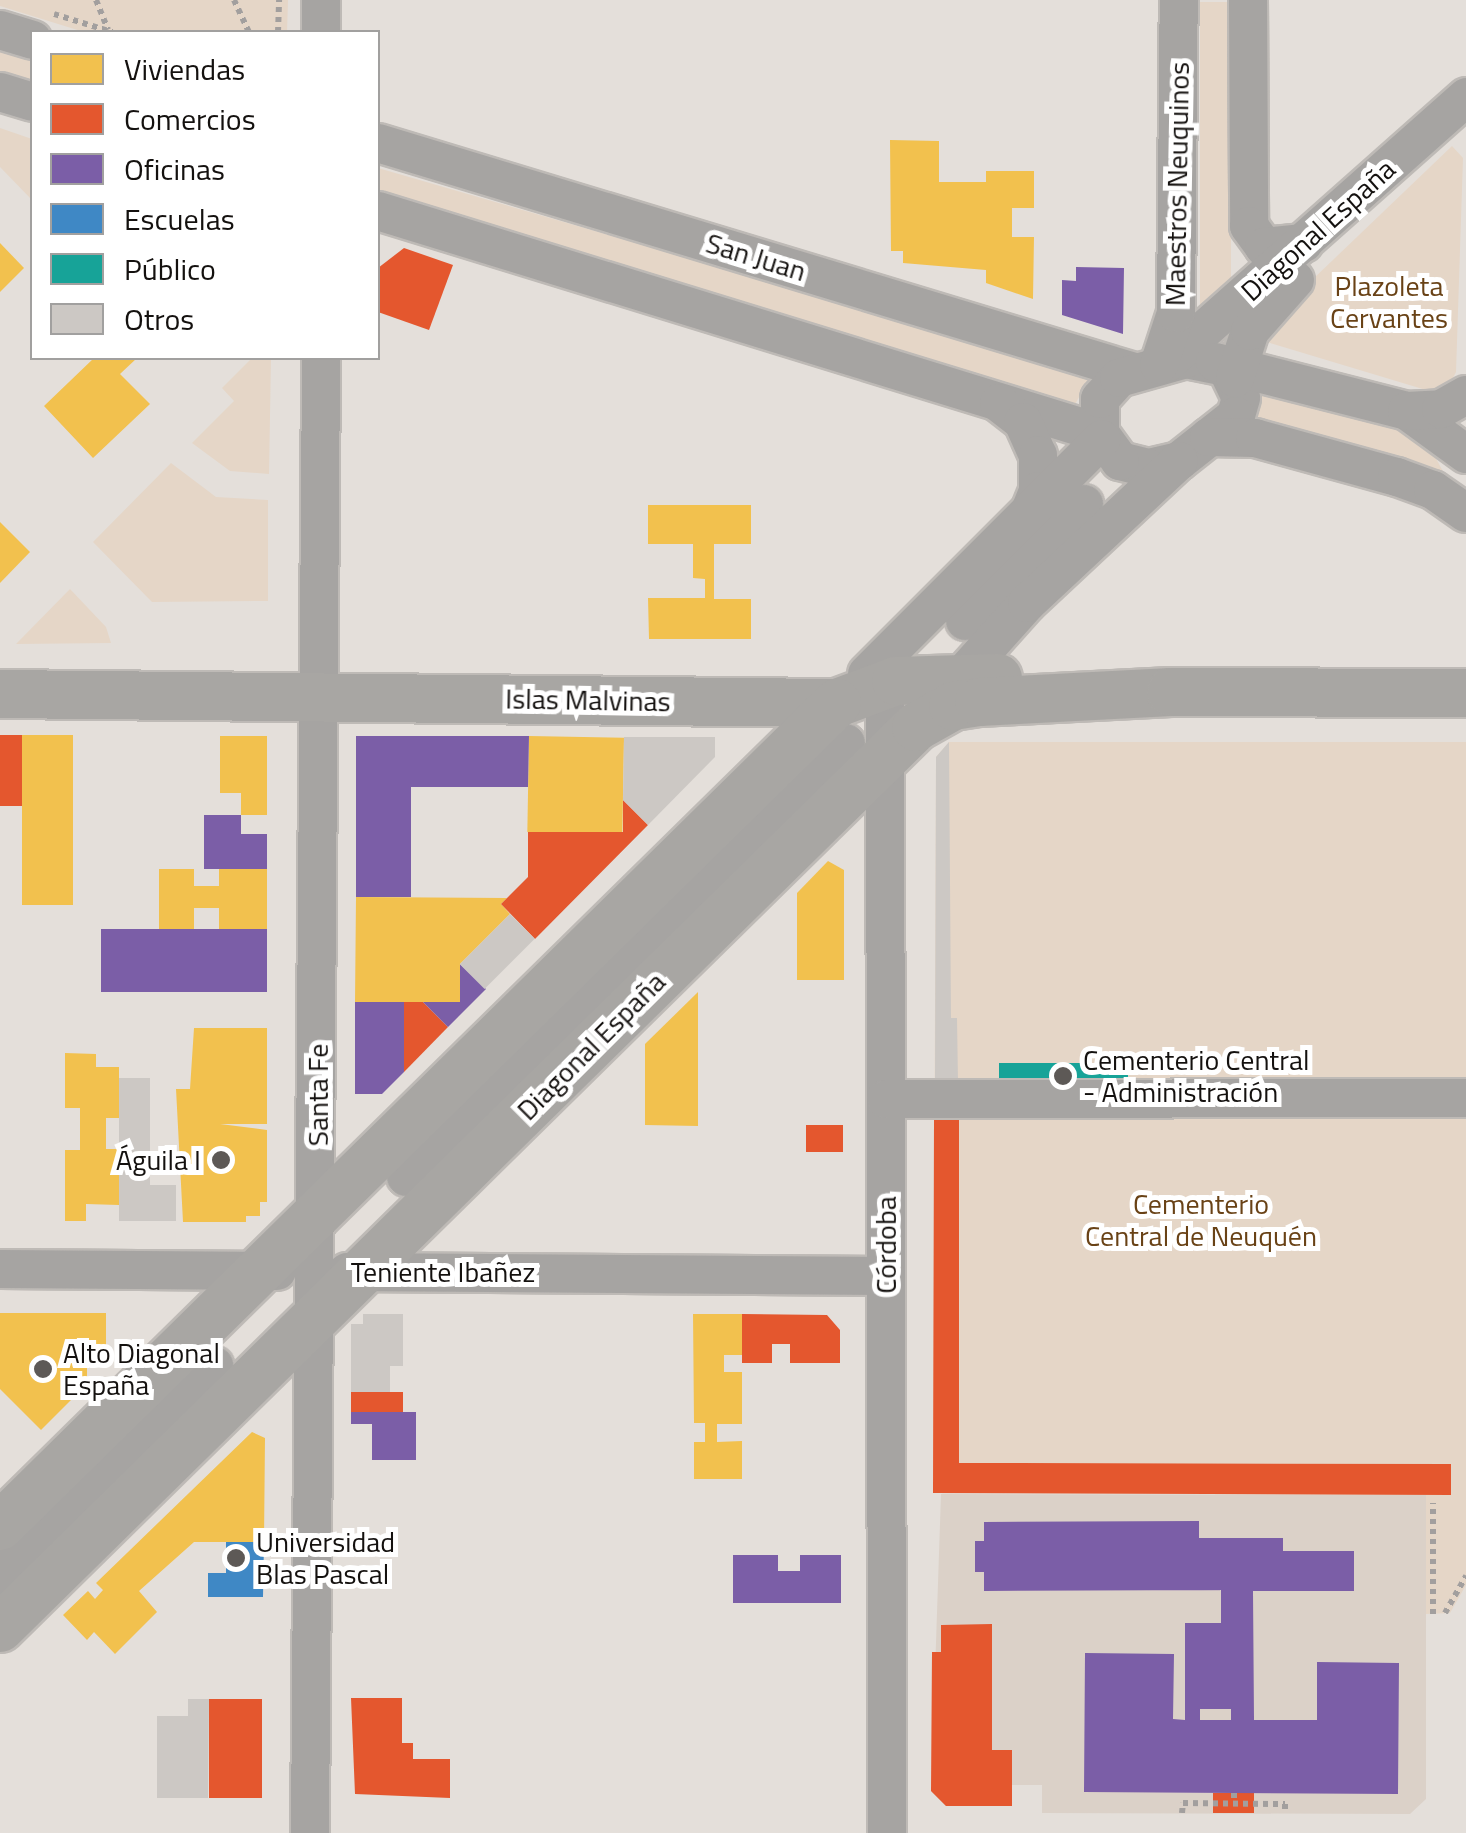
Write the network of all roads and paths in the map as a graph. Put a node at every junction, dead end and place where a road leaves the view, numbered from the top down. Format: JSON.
{"nodes":[{"id":1,"x":96,"y":0,"type":"edge"},
{"id":2,"x":234,"y":0,"type":"edge"},
{"id":3,"x":279,"y":0,"type":"edge"},
{"id":4,"x":322,"y":0,"type":"edge"},
{"id":5,"x":1179,"y":0,"type":"edge"},
{"id":6,"x":1248,"y":0,"type":"edge"},
{"id":7,"x":38,"y":25,"type":"edge"},
{"id":8,"x":0,"y":30,"type":"edge"},
{"id":9,"x":90,"y":30,"type":"edge"},
{"id":10,"x":110,"y":30,"type":"edge"},
{"id":11,"x":248,"y":30,"type":"edge"},
{"id":12,"x":278,"y":30,"type":"edge"},
{"id":13,"x":321,"y":30,"type":"edge"},
{"id":14,"x":0,"y":92,"type":"edge"},
{"id":15,"x":1466,"y":98,"type":"edge"},
{"id":16,"x":30,"y":101,"type":"edge"},
{"id":17,"x":380,"y":144,"type":"edge"},
{"id":18,"x":380,"y":212,"type":"edge"},
{"id":19,"x":1304,"y":242,"type":"junction"},
{"id":20,"x":321,"y":360,"type":"edge"},
{"id":21,"x":1154,"y":366,"type":"junction"},
{"id":22,"x":1229,"y":369,"type":"junction"},
{"id":23,"x":1466,"y":395,"type":"edge"},
{"id":24,"x":996,"y":402,"type":"junction"},
{"id":25,"x":1407,"y":411,"type":"junction"},
{"id":26,"x":1101,"y":436,"type":"junction"},
{"id":27,"x":1209,"y":436,"type":"junction"},
{"id":28,"x":1466,"y":454,"type":"edge"},
{"id":29,"x":1180,"y":461,"type":"junction"},
{"id":30,"x":1084,"y":504,"type":"dead end"},
{"id":31,"x":1029,"y":513,"type":"junction"},
{"id":32,"x":1466,"y":513,"type":"edge"},
{"id":33,"x":965,"y":622,"type":"dead end"},
{"id":34,"x":885,"y":670,"type":"junction"},
{"id":35,"x":960,"y":678,"type":"junction"},
{"id":36,"x":1171,"y":692,"type":"junction"},
{"id":37,"x":1466,"y":693,"type":"edge"},
{"id":38,"x":0,"y":694,"type":"edge"},
{"id":39,"x":320,"y":698,"type":"junction"},
{"id":40,"x":871,"y":731,"type":"junction"},
{"id":41,"x":772,"y":791,"type":"junction"},
{"id":42,"x":798,"y":842,"type":"junction"},
{"id":43,"x":1466,"y":1098,"type":"edge"},
{"id":44,"x":886,"y":1099,"type":"junction"},
{"id":45,"x":398,"y":1185,"type":"junction"},
{"id":46,"x":318,"y":1213,"type":"junction"},
{"id":47,"x":0,"y":1269,"type":"edge"},
{"id":48,"x":259,"y":1271,"type":"junction"},
{"id":49,"x":886,"y":1276,"type":"junction"},
{"id":50,"x":332,"y":1286,"type":"junction"},
{"id":51,"x":198,"y":1382,"type":"junction"},
{"id":52,"x":1434,"y":1503,"type":"dead end"},
{"id":53,"x":0,"y":1526,"type":"edge"},
{"id":54,"x":1466,"y":1576,"type":"edge"},
{"id":55,"x":0,"y":1577,"type":"edge"},
{"id":56,"x":1433,"y":1614,"type":"dead end"},
{"id":57,"x":1445,"y":1614,"type":"dead end"},
{"id":58,"x":0,"y":1628,"type":"edge"},
{"id":59,"x":1234,"y":1793,"type":"dead end"},
{"id":60,"x":1234,"y":1803,"type":"junction"},
{"id":61,"x":1182,"y":1813,"type":"dead end"},
{"id":62,"x":1285,"y":1813,"type":"dead end"},
{"id":63,"x":310,"y":1833,"type":"edge"},
{"id":64,"x":887,"y":1833,"type":"edge"}],
"edges":[{"from":1,"to":10,"type":"path"},
{"from":2,"to":11,"type":"path"},
{"from":3,"to":12,"type":"path"},
{"from":4,"to":13,"type":"street"},
{"from":5,"to":21,"type":"street","name":"Maestros Neuquinos"},
{"from":6,"to":19,"type":"street"},
{"from":7,"to":8,"type":"street"},
{"from":7,"to":9,"type":"path"},
{"from":14,"to":16,"type":"street"},
{"from":15,"to":19,"type":"street","name":"Diagonal España"},
{"from":15,"to":22,"type":"street","name":"Diagonal España"},
{"from":17,"to":21,"type":"street","name":"San Juan"},
{"from":18,"to":24,"type":"street"},
{"from":19,"to":21,"type":"street","name":"Diagonal España"},
{"from":20,"to":39,"type":"street","name":"Santa Fe"},
{"from":21,"to":22,"type":"street"},
{"from":21,"to":26,"type":"street","name":"Diagonal España"},
{"from":22,"to":25,"type":"street"},
{"from":22,"to":27,"type":"street","name":"Diagonal España"},
{"from":23,"to":25,"type":"street"},
{"from":24,"to":26,"type":"street"},
{"from":24,"to":31,"type":"street"},
{"from":25,"to":28,"type":"street"},
{"from":26,"to":29,"type":"street"},
{"from":26,"to":31,"type":"street","name":"Diagonal España"},
{"from":27,"to":29,"type":"street","name":"Diagonal España"},
{"from":27,"to":32,"type":"street"},
{"from":29,"to":35,"type":"street","name":"Diagonal España"},
{"from":30,"to":33,"type":"street"},
{"from":31,"to":34,"type":"street","name":"Diagonal España"},
{"from":34,"to":35,"type":"main road","name":"Islas Malvinas"},
{"from":34,"to":40,"type":"main road","name":"Islas Malvinas"},
{"from":34,"to":40,"type":"street","name":"Córdoba"},
{"from":35,"to":36,"type":"main road","name":"Islas Malvinas"},
{"from":35,"to":40,"type":"street","name":"Diagonal España"},
{"from":36,"to":37,"type":"main road","name":"Islas Malvinas"},
{"from":36,"to":40,"type":"main road","name":"Islas Malvinas"},
{"from":38,"to":39,"type":"main road","name":"Islas Malvinas"},
{"from":39,"to":40,"type":"main road","name":"Islas Malvinas"},
{"from":39,"to":46,"type":"street","name":"Santa Fe"},
{"from":40,"to":41,"type":"main road","name":"Diagonal España"},
{"from":40,"to":42,"type":"main road","name":"Diagonal España"},
{"from":40,"to":44,"type":"street","name":"Córdoba"},
{"from":41,"to":42,"type":"main road"},
{"from":41,"to":45,"type":"main road","name":"Diagonal España"},
{"from":42,"to":45,"type":"main road","name":"Diagonal España"},
{"from":43,"to":44,"type":"street"},
{"from":44,"to":49,"type":"street","name":"Córdoba"},
{"from":45,"to":46,"type":"main road","name":"Diagonal España"},
{"from":45,"to":50,"type":"main road","name":"Diagonal España"},
{"from":46,"to":48,"type":"main road","name":"Diagonal España"},
{"from":46,"to":50,"type":"street","name":"Santa Fe"},
{"from":47,"to":48,"type":"street","name":"Teniente Ibañez"},
{"from":48,"to":50,"type":"street","name":"Teniente Ibañez"},
{"from":48,"to":51,"type":"main road","name":"Diagonal España"},
{"from":49,"to":50,"type":"street","name":"Teniente Ibañez"},
{"from":49,"to":64,"type":"street","name":"Córdoba"},
{"from":50,"to":51,"type":"main road","name":"Diagonal España"},
{"from":50,"to":63,"type":"street","name":"Santa Fe"},
{"from":51,"to":53,"type":"main road","name":"Diagonal España"},
{"from":51,"to":55,"type":"street"},
{"from":51,"to":58,"type":"main road","name":"Diagonal España"},
{"from":52,"to":56,"type":"path"},
{"from":54,"to":57,"type":"path"},
{"from":59,"to":60,"type":"path"},
{"from":60,"to":61,"type":"path"},
{"from":60,"to":62,"type":"path"}]}
